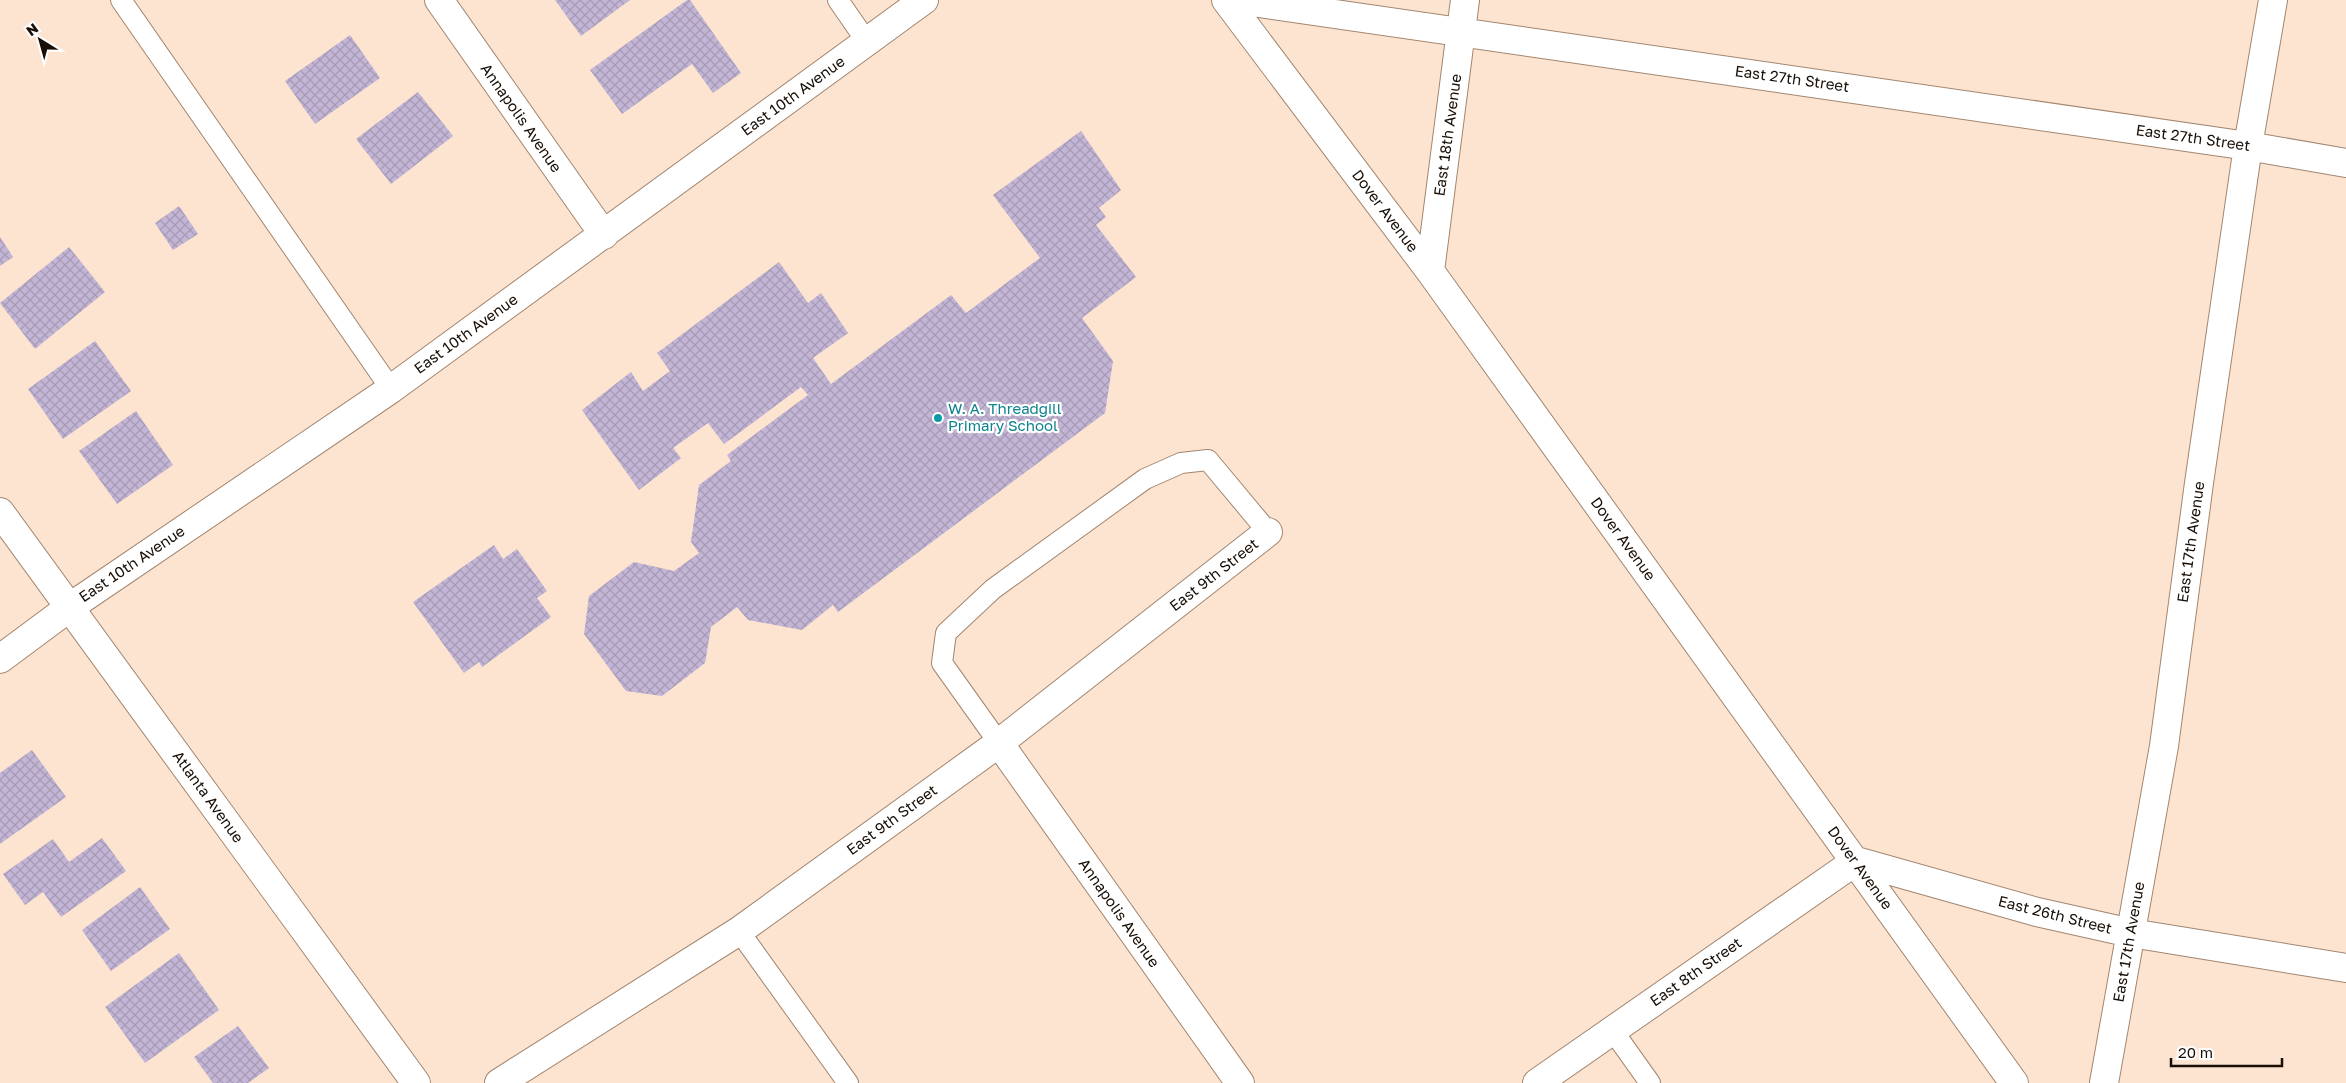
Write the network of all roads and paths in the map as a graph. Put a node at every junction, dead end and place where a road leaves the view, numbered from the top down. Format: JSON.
{"nodes":[{"id":1,"x":121,"y":0,"type":"edge"},
{"id":2,"x":439,"y":0,"type":"edge"},
{"id":3,"x":838,"y":0,"type":"edge"},
{"id":4,"x":924,"y":0,"type":"edge"},
{"id":5,"x":1226,"y":0,"type":"edge"},
{"id":6,"x":1238,"y":0,"type":"edge"},
{"id":7,"x":1465,"y":0,"type":"edge"},
{"id":8,"x":2273,"y":0,"type":"edge"},
{"id":9,"x":1462,"y":31,"type":"junction"},
{"id":10,"x":867,"y":42,"type":"junction"},
{"id":11,"x":2248,"y":146,"type":"junction"},
{"id":12,"x":2346,"y":163,"type":"edge"},
{"id":13,"x":604,"y":235,"type":"junction"},
{"id":14,"x":1430,"y":271,"type":"junction"},
{"id":15,"x":391,"y":389,"type":"junction"},
{"id":16,"x":0,"y":512,"type":"edge"},
{"id":17,"x":1268,"y":532,"type":"joint"},
{"id":18,"x":70,"y":607,"type":"junction"},
{"id":19,"x":0,"y":659,"type":"edge"},
{"id":20,"x":999,"y":744,"type":"junction"},
{"id":21,"x":1856,"y":862,"type":"junction"},
{"id":22,"x":739,"y":931,"type":"junction"},
{"id":23,"x":2131,"y":933,"type":"junction"},
{"id":24,"x":2346,"y":968,"type":"edge"},
{"id":25,"x":1613,"y":1031,"type":"junction"},
{"id":26,"x":416,"y":1083,"type":"edge"},
{"id":27,"x":499,"y":1083,"type":"edge"},
{"id":28,"x":848,"y":1083,"type":"edge"},
{"id":29,"x":1240,"y":1083,"type":"edge"},
{"id":30,"x":1537,"y":1083,"type":"edge"},
{"id":31,"x":1650,"y":1083,"type":"edge"},
{"id":32,"x":2014,"y":1083,"type":"edge"},
{"id":33,"x":2104,"y":1083,"type":"edge"}],
"edges":[{"from":1,"to":15,"type":"lane"},
{"from":2,"to":13,"type":"street","name":"Annapolis Avenue"},
{"from":3,"to":10,"type":"lane"},
{"from":4,"to":10,"type":"street","name":"East 10th Avenue"},
{"from":5,"to":14,"type":"street","name":"Dover Avenue"},
{"from":6,"to":9,"type":"street","name":"East 27th Street"},
{"from":7,"to":9,"type":"street","name":"East 18th Avenue"},
{"from":8,"to":11,"type":"street","name":"East 17th Avenue"},
{"from":9,"to":11,"type":"street","name":"East 27th Street"},
{"from":9,"to":14,"type":"street","name":"East 18th Avenue"},
{"from":10,"to":13,"type":"street","name":"East 10th Avenue"},
{"from":11,"to":12,"type":"street","name":"East 27th Street"},
{"from":11,"to":23,"type":"street","name":"East 17th Avenue"},
{"from":13,"to":15,"type":"street","name":"East 10th Avenue"},
{"from":14,"to":21,"type":"street","name":"Dover Avenue"},
{"from":15,"to":18,"type":"street","name":"East 10th Avenue"},
{"from":16,"to":18,"type":"street","name":"Atlanta Avenue"},
{"from":17,"to":20,"type":"street","name":"East 9th Street"},
{"from":17,"to":20,"type":"lane"},
{"from":18,"to":19,"type":"street","name":"East 10th Avenue"},
{"from":18,"to":26,"type":"street","name":"Atlanta Avenue"},
{"from":20,"to":22,"type":"street","name":"East 9th Street"},
{"from":20,"to":29,"type":"street","name":"Annapolis Avenue"},
{"from":21,"to":23,"type":"street","name":"East 26th Street"},
{"from":21,"to":25,"type":"street","name":"East 8th Street"},
{"from":21,"to":32,"type":"street","name":"Dover Avenue"},
{"from":22,"to":27,"type":"street","name":"East 9th Street"},
{"from":22,"to":28,"type":"lane"},
{"from":23,"to":24,"type":"street","name":"East 26th Street"},
{"from":23,"to":33,"type":"street","name":"East 17th Avenue"},
{"from":25,"to":30,"type":"street","name":"East 8th Street"},
{"from":25,"to":31,"type":"lane"}]}
